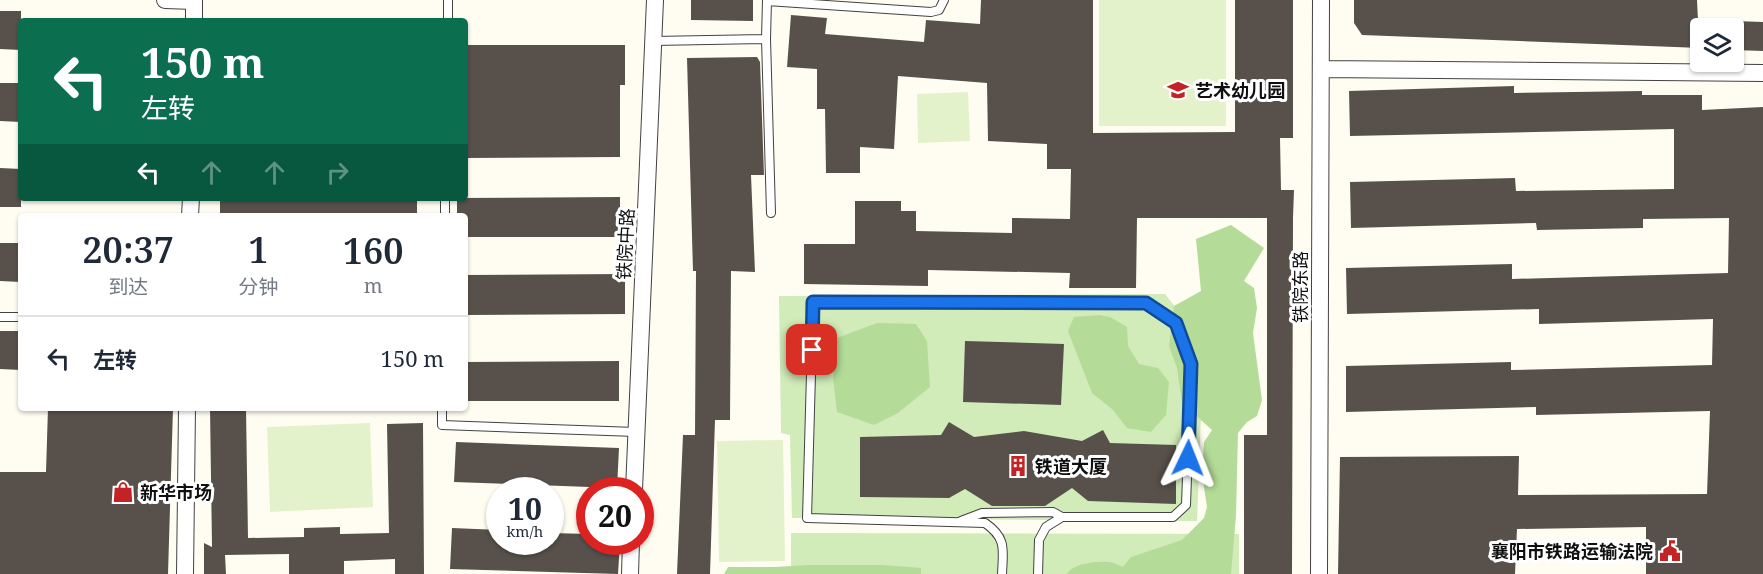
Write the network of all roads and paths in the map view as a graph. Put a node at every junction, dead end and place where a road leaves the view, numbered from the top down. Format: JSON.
{"nodes":[{"id":1,"x":165,"y":0,"type":"edge"},
{"id":2,"x":194,"y":0,"type":"edge"},
{"id":3,"x":448,"y":0,"type":"edge"},
{"id":4,"x":655,"y":0,"type":"edge"},
{"id":5,"x":944,"y":0,"type":"edge"},
{"id":6,"x":1321,"y":0,"type":"edge"},
{"id":7,"x":767,"y":1,"type":"edge"},
{"id":8,"x":194,"y":18,"type":"edge"},
{"id":9,"x":448,"y":18,"type":"edge"},
{"id":10,"x":766,"y":39,"type":"junction"},
{"id":11,"x":653,"y":41,"type":"junction"},
{"id":12,"x":1321,"y":69,"type":"junction"},
{"id":13,"x":1763,"y":73,"type":"edge"},
{"id":14,"x":771,"y":213,"type":"dead end"},
{"id":15,"x":0,"y":317,"type":"edge"},
{"id":16,"x":18,"y":317,"type":"edge"},
{"id":17,"x":187,"y":411,"type":"edge"},
{"id":18,"x":442,"y":411,"type":"edge"},
{"id":19,"x":636,"y":432,"type":"junction"},
{"id":20,"x":634,"y":477,"type":"edge"},
{"id":21,"x":1062,"y":517,"type":"junction"},
{"id":22,"x":957,"y":522,"type":"junction"},
{"id":23,"x":631,"y":555,"type":"edge"},
{"id":24,"x":184,"y":574,"type":"edge"},
{"id":25,"x":630,"y":574,"type":"edge"},
{"id":26,"x":1002,"y":574,"type":"edge"},
{"id":27,"x":1038,"y":574,"type":"edge"},
{"id":28,"x":1318,"y":574,"type":"edge"}],
"edges":[{"from":1,"to":2,"type":"street"},
{"from":2,"to":8,"type":"street"},
{"from":3,"to":9,"type":"lane"},
{"from":4,"to":11,"type":"street","name":"铁院中路"},
{"from":5,"to":7,"type":"lane"},
{"from":6,"to":12,"type":"street","name":"铁院东路"},
{"from":7,"to":10,"type":"lane"},
{"from":10,"to":11,"type":"lane"},
{"from":10,"to":14,"type":"lane"},
{"from":11,"to":19,"type":"street","name":"铁院中路"},
{"from":12,"to":13,"type":"street"},
{"from":12,"to":28,"type":"street","name":"铁院东路"},
{"from":15,"to":16,"type":"lane"},
{"from":17,"to":24,"type":"street"},
{"from":18,"to":19,"type":"lane"},
{"from":19,"to":20,"type":"street","name":"铁院中路"},
{"from":21,"to":22,"type":"lane"},
{"from":21,"to":22,"type":"lane"},
{"from":21,"to":27,"type":"lane"},
{"from":22,"to":26,"type":"lane"},
{"from":23,"to":25,"type":"street"}]}
